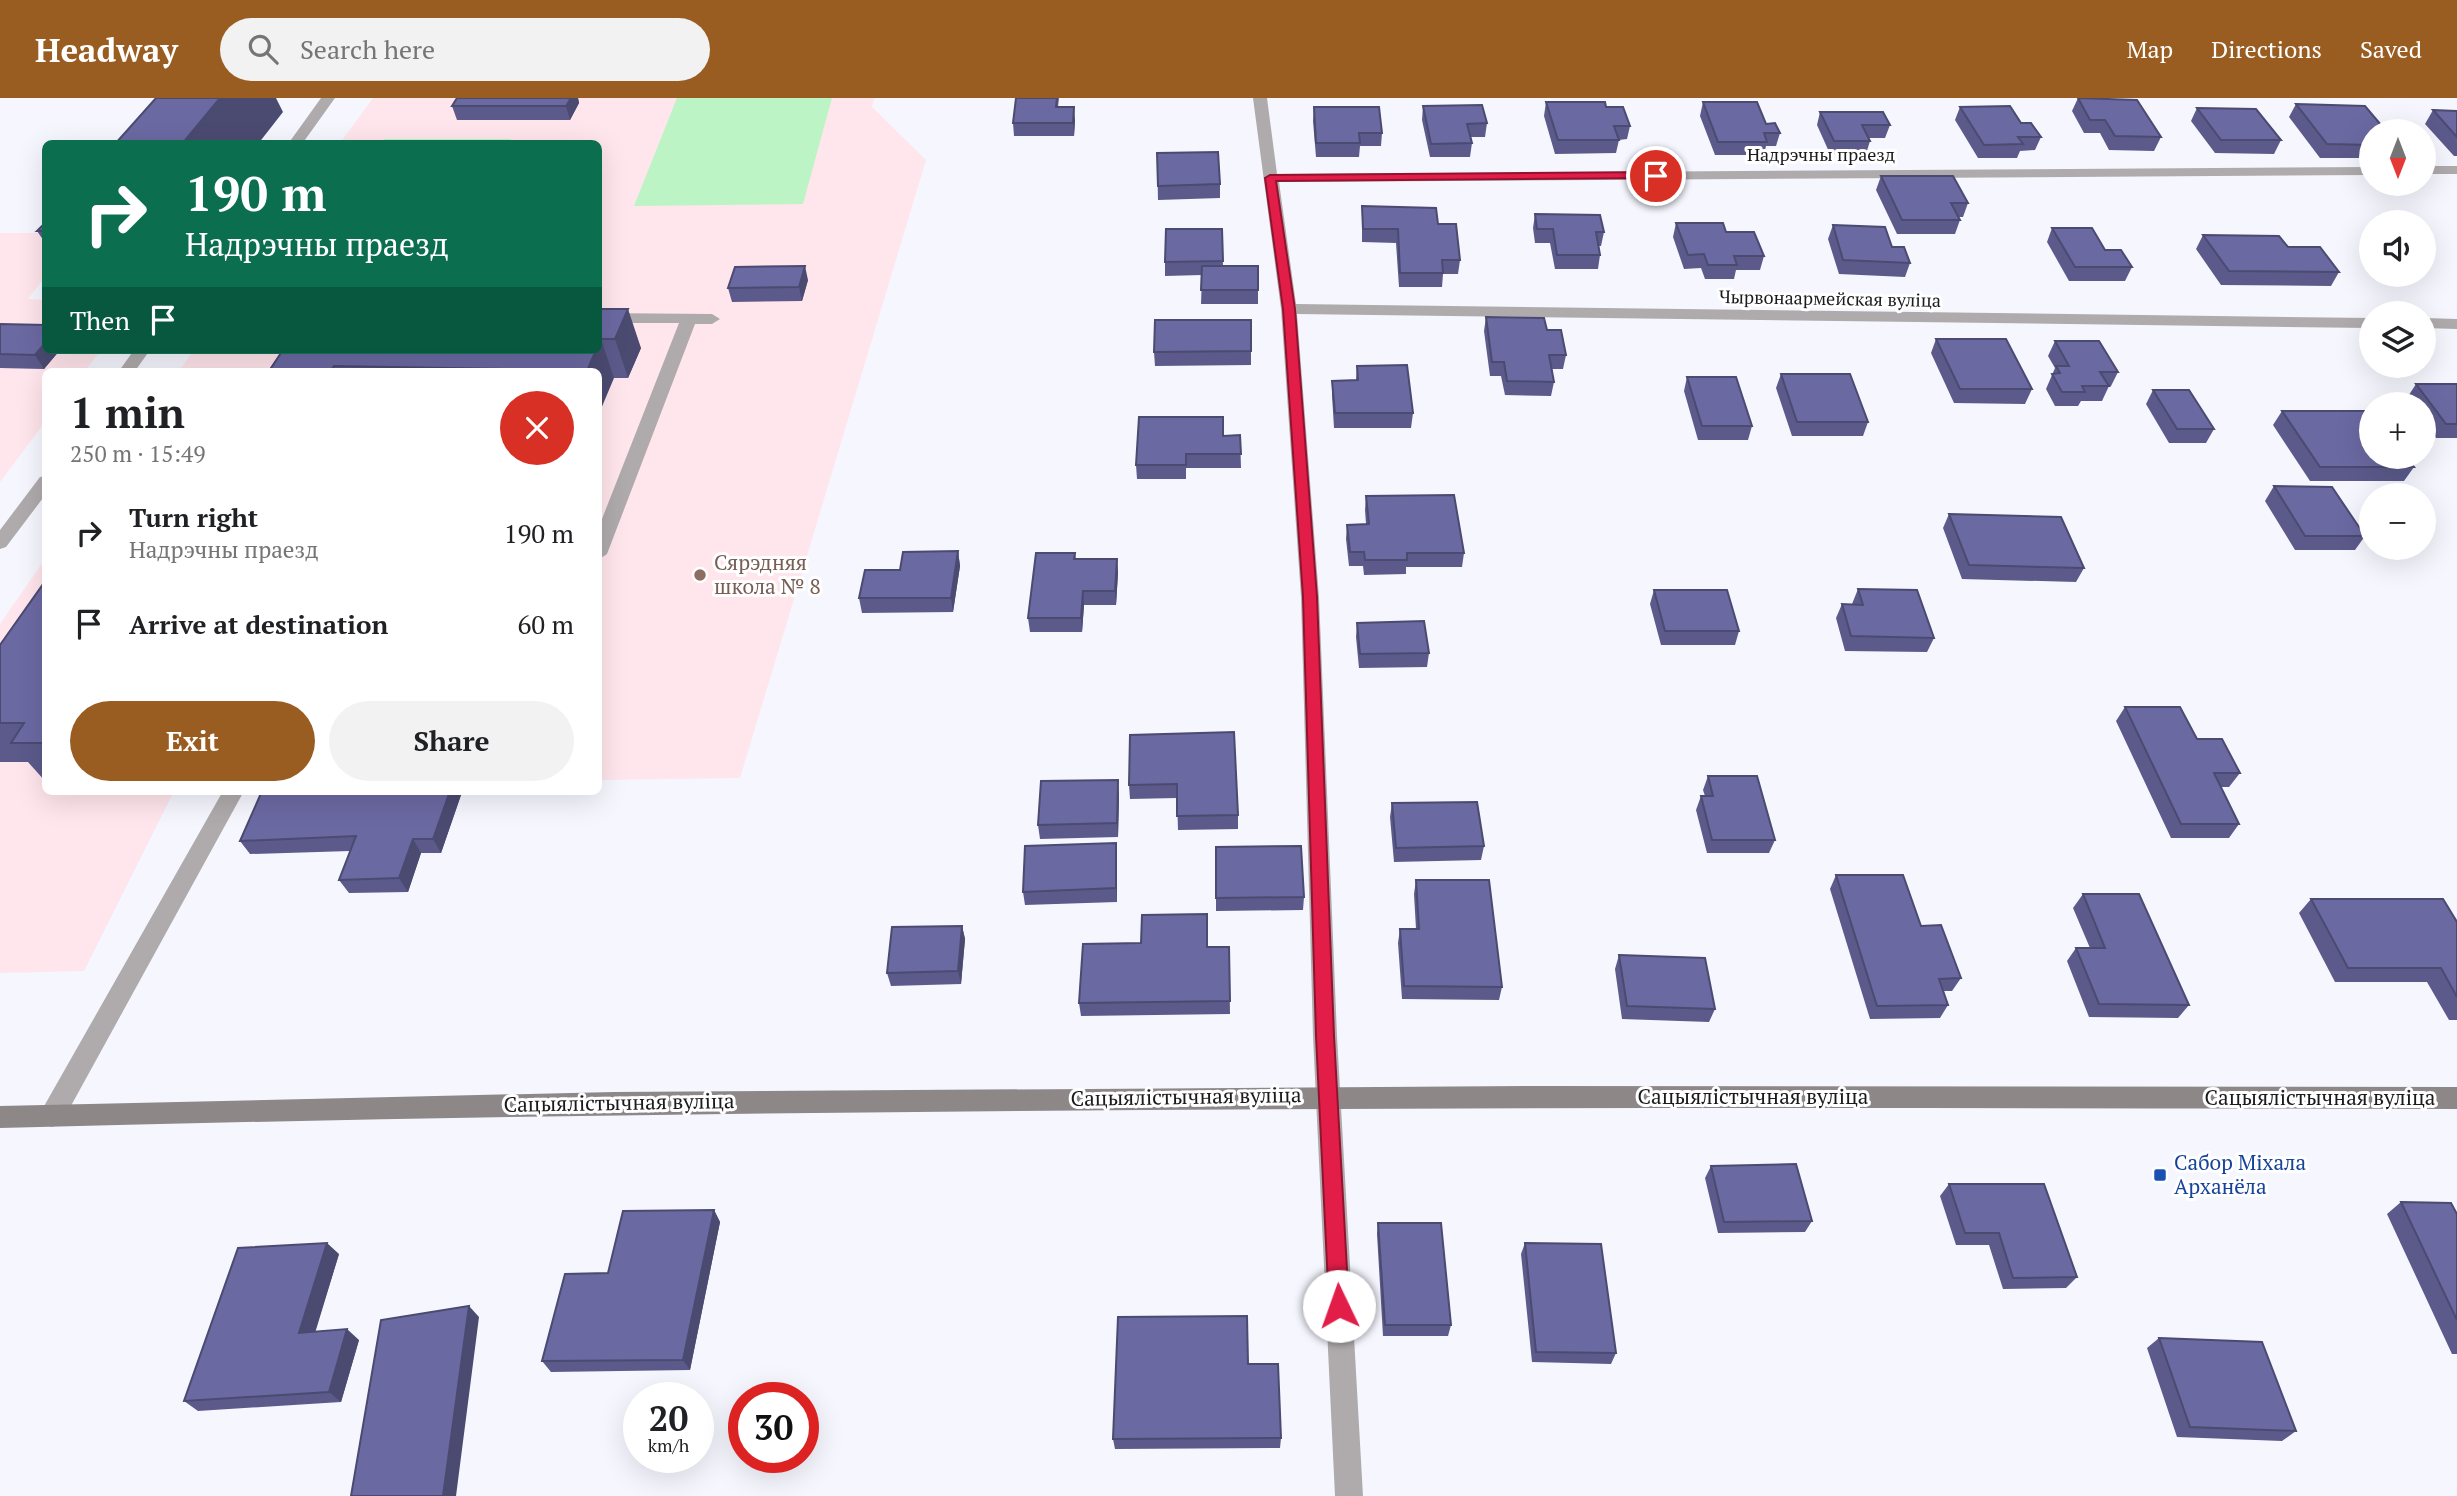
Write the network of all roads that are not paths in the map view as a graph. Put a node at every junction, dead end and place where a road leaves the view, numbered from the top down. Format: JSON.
{"nodes":[{"id":1,"x":328,"y":98,"type":"edge"},
{"id":2,"x":1260,"y":98,"type":"edge"},
{"id":3,"x":298,"y":140,"type":"edge"},
{"id":4,"x":2436,"y":170,"type":"edge"},
{"id":5,"x":2457,"y":170,"type":"edge"},
{"id":6,"x":2359,"y":171,"type":"edge"},
{"id":7,"x":1270,"y":178,"type":"junction"},
{"id":8,"x":1289,"y":309,"type":"junction"},
{"id":9,"x":602,"y":318,"type":"edge"},
{"id":10,"x":689,"y":319,"type":"junction"},
{"id":11,"x":712,"y":319,"type":"dead end"},
{"id":12,"x":2359,"y":323,"type":"edge"},
{"id":13,"x":2436,"y":323,"type":"edge"},
{"id":14,"x":2457,"y":324,"type":"edge"},
{"id":15,"x":42,"y":486,"type":"edge"},
{"id":16,"x":0,"y":543,"type":"edge"},
{"id":17,"x":602,"y":544,"type":"edge"},
{"id":18,"x":232,"y":795,"type":"edge"},
{"id":19,"x":1328,"y":1096,"type":"junction"},
{"id":20,"x":2457,"y":1098,"type":"edge"},
{"id":21,"x":52,"y":1116,"type":"junction"},
{"id":22,"x":0,"y":1118,"type":"edge"},
{"id":23,"x":1349,"y":1496,"type":"edge"}],
"edges":[{"from":1,"to":3,"type":"street"},
{"from":2,"to":7,"type":"street"},
{"from":4,"to":5,"type":"street"},
{"from":6,"to":7,"type":"street","name":"Надрэчны праезд"},
{"from":7,"to":8,"type":"street"},
{"from":8,"to":12,"type":"street","name":"Чырвонаармейская вуліца"},
{"from":8,"to":19,"type":"street"},
{"from":9,"to":10,"type":"street"},
{"from":10,"to":11,"type":"street"},
{"from":10,"to":17,"type":"street"},
{"from":13,"to":14,"type":"street"},
{"from":15,"to":16,"type":"street"},
{"from":18,"to":21,"type":"street"},
{"from":19,"to":20,"type":"main road","name":"Сацыялістычная вуліца"},
{"from":19,"to":21,"type":"main road","name":"Сацыялістычная вуліца"},
{"from":19,"to":23,"type":"street"},
{"from":21,"to":22,"type":"main road","name":"Сацыялістычная вуліца"}]}
